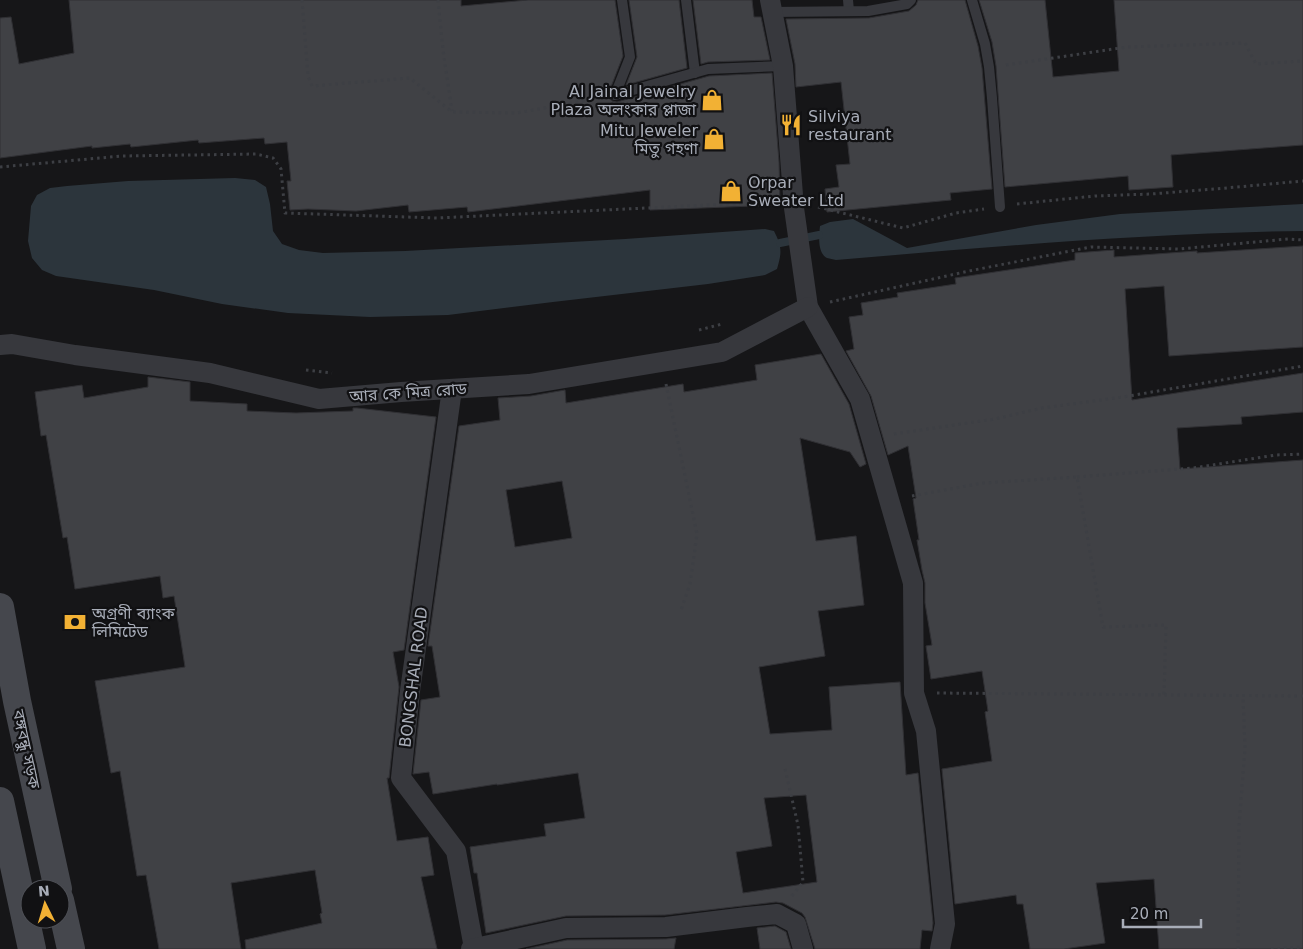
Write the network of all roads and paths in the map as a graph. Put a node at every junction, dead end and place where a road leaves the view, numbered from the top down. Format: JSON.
{"nodes":[{"id":1,"x":302,"y":0,"type":"edge"},
{"id":2,"x":438,"y":0,"type":"edge"},
{"id":3,"x":622,"y":0,"type":"edge"},
{"id":4,"x":686,"y":0,"type":"edge"},
{"id":5,"x":848,"y":0,"type":"edge"},
{"id":6,"x":910,"y":0,"type":"edge"},
{"id":7,"x":972,"y":0,"type":"edge"},
{"id":8,"x":771,"y":6,"type":"edge"},
{"id":9,"x":849,"y":11,"type":"junction"},
{"id":10,"x":1303,"y":61,"type":"edge"},
{"id":11,"x":783,"y":66,"type":"junction"},
{"id":12,"x":989,"y":68,"type":"junction"},
{"id":13,"x":695,"y":72,"type":"junction"},
{"id":14,"x":615,"y":95,"type":"junction"},
{"id":15,"x":452,"y":112,"type":"junction"},
{"id":16,"x":0,"y":167,"type":"edge"},
{"id":17,"x":1303,"y":180,"type":"edge"},
{"id":18,"x":794,"y":204,"type":"junction"},
{"id":19,"x":1000,"y":207,"type":"junction"},
{"id":20,"x":1303,"y":240,"type":"edge"},
{"id":21,"x":807,"y":302,"type":"junction"},
{"id":22,"x":731,"y":321,"type":"dead end"},
{"id":23,"x":693,"y":332,"type":"dead end"},
{"id":24,"x":0,"y":345,"type":"edge"},
{"id":25,"x":661,"y":362,"type":"junction"},
{"id":26,"x":1303,"y":366,"type":"edge"},
{"id":27,"x":302,"y":370,"type":"dead end"},
{"id":28,"x":340,"y":374,"type":"dead end"},
{"id":29,"x":452,"y":389,"type":"junction"},
{"id":30,"x":871,"y":437,"type":"junction"},
{"id":31,"x":1303,"y":454,"type":"edge"},
{"id":32,"x":1077,"y":477,"type":"junction"},
{"id":33,"x":890,"y":501,"type":"junction"},
{"id":34,"x":0,"y":608,"type":"edge"},
{"id":35,"x":681,"y":610,"type":"dead end"},
{"id":36,"x":914,"y":693,"type":"junction"},
{"id":37,"x":1164,"y":695,"type":"junction"},
{"id":38,"x":1243,"y":696,"type":"junction"},
{"id":39,"x":1303,"y":696,"type":"edge"},
{"id":40,"x":785,"y":769,"type":"dead end"},
{"id":41,"x":0,"y":801,"type":"edge"},
{"id":42,"x":56,"y":879,"type":"edge"},
{"id":43,"x":778,"y":914,"type":"junction"},
{"id":44,"x":67,"y":929,"type":"edge"},
{"id":45,"x":1303,"y":947,"type":"edge"},
{"id":46,"x":473,"y":948,"type":"edge"},
{"id":47,"x":32,"y":949,"type":"edge"},
{"id":48,"x":71,"y":949,"type":"edge"},
{"id":49,"x":803,"y":949,"type":"edge"},
{"id":50,"x":940,"y":949,"type":"edge"},
{"id":51,"x":1238,"y":949,"type":"edge"},
{"id":52,"x":1271,"y":949,"type":"edge"}],
"edges":[{"from":1,"to":15,"type":"path"},
{"from":2,"to":15,"type":"path"},
{"from":3,"to":14,"type":"lane"},
{"from":4,"to":13,"type":"lane"},
{"from":5,"to":9,"type":"lane"},
{"from":6,"to":9,"type":"lane"},
{"from":7,"to":12,"type":"lane"},
{"from":8,"to":9,"type":"lane"},
{"from":8,"to":11,"type":"street"},
{"from":10,"to":12,"type":"path"},
{"from":11,"to":13,"type":"lane"},
{"from":11,"to":18,"type":"street"},
{"from":12,"to":19,"type":"lane"},
{"from":13,"to":14,"type":"lane"},
{"from":14,"to":15,"type":"path"},
{"from":16,"to":18,"type":"path"},
{"from":17,"to":19,"type":"path"},
{"from":18,"to":19,"type":"path"},
{"from":18,"to":21,"type":"street"},
{"from":20,"to":21,"type":"path"},
{"from":21,"to":25,"type":"street","name":"আর কে মিত্র রোড"},
{"from":21,"to":30,"type":"street"},
{"from":22,"to":23,"type":"path"},
{"from":24,"to":29,"type":"street","name":"আর কে মিত্র রোড"},
{"from":25,"to":29,"type":"street","name":"আর কে মিত্র রোড"},
{"from":25,"to":35,"type":"path"},
{"from":26,"to":30,"type":"path"},
{"from":27,"to":28,"type":"path"},
{"from":29,"to":46,"type":"street","name":"BONGSHAL ROAD"},
{"from":30,"to":33,"type":"street"},
{"from":31,"to":32,"type":"path"},
{"from":32,"to":33,"type":"path"},
{"from":32,"to":37,"type":"path"},
{"from":33,"to":36,"type":"street"},
{"from":34,"to":42,"type":"main road","name":"বঙ্গবন্ধু সড়ক"},
{"from":36,"to":37,"type":"path"},
{"from":36,"to":50,"type":"street"},
{"from":37,"to":38,"type":"path"},
{"from":38,"to":39,"type":"path"},
{"from":38,"to":51,"type":"path"},
{"from":40,"to":43,"type":"path"},
{"from":41,"to":47,"type":"main road"},
{"from":43,"to":46,"type":"street","name":"BONGSHAL ROAD"},
{"from":43,"to":49,"type":"street"},
{"from":44,"to":48,"type":"main road"},
{"from":45,"to":52,"type":"path"}]}
